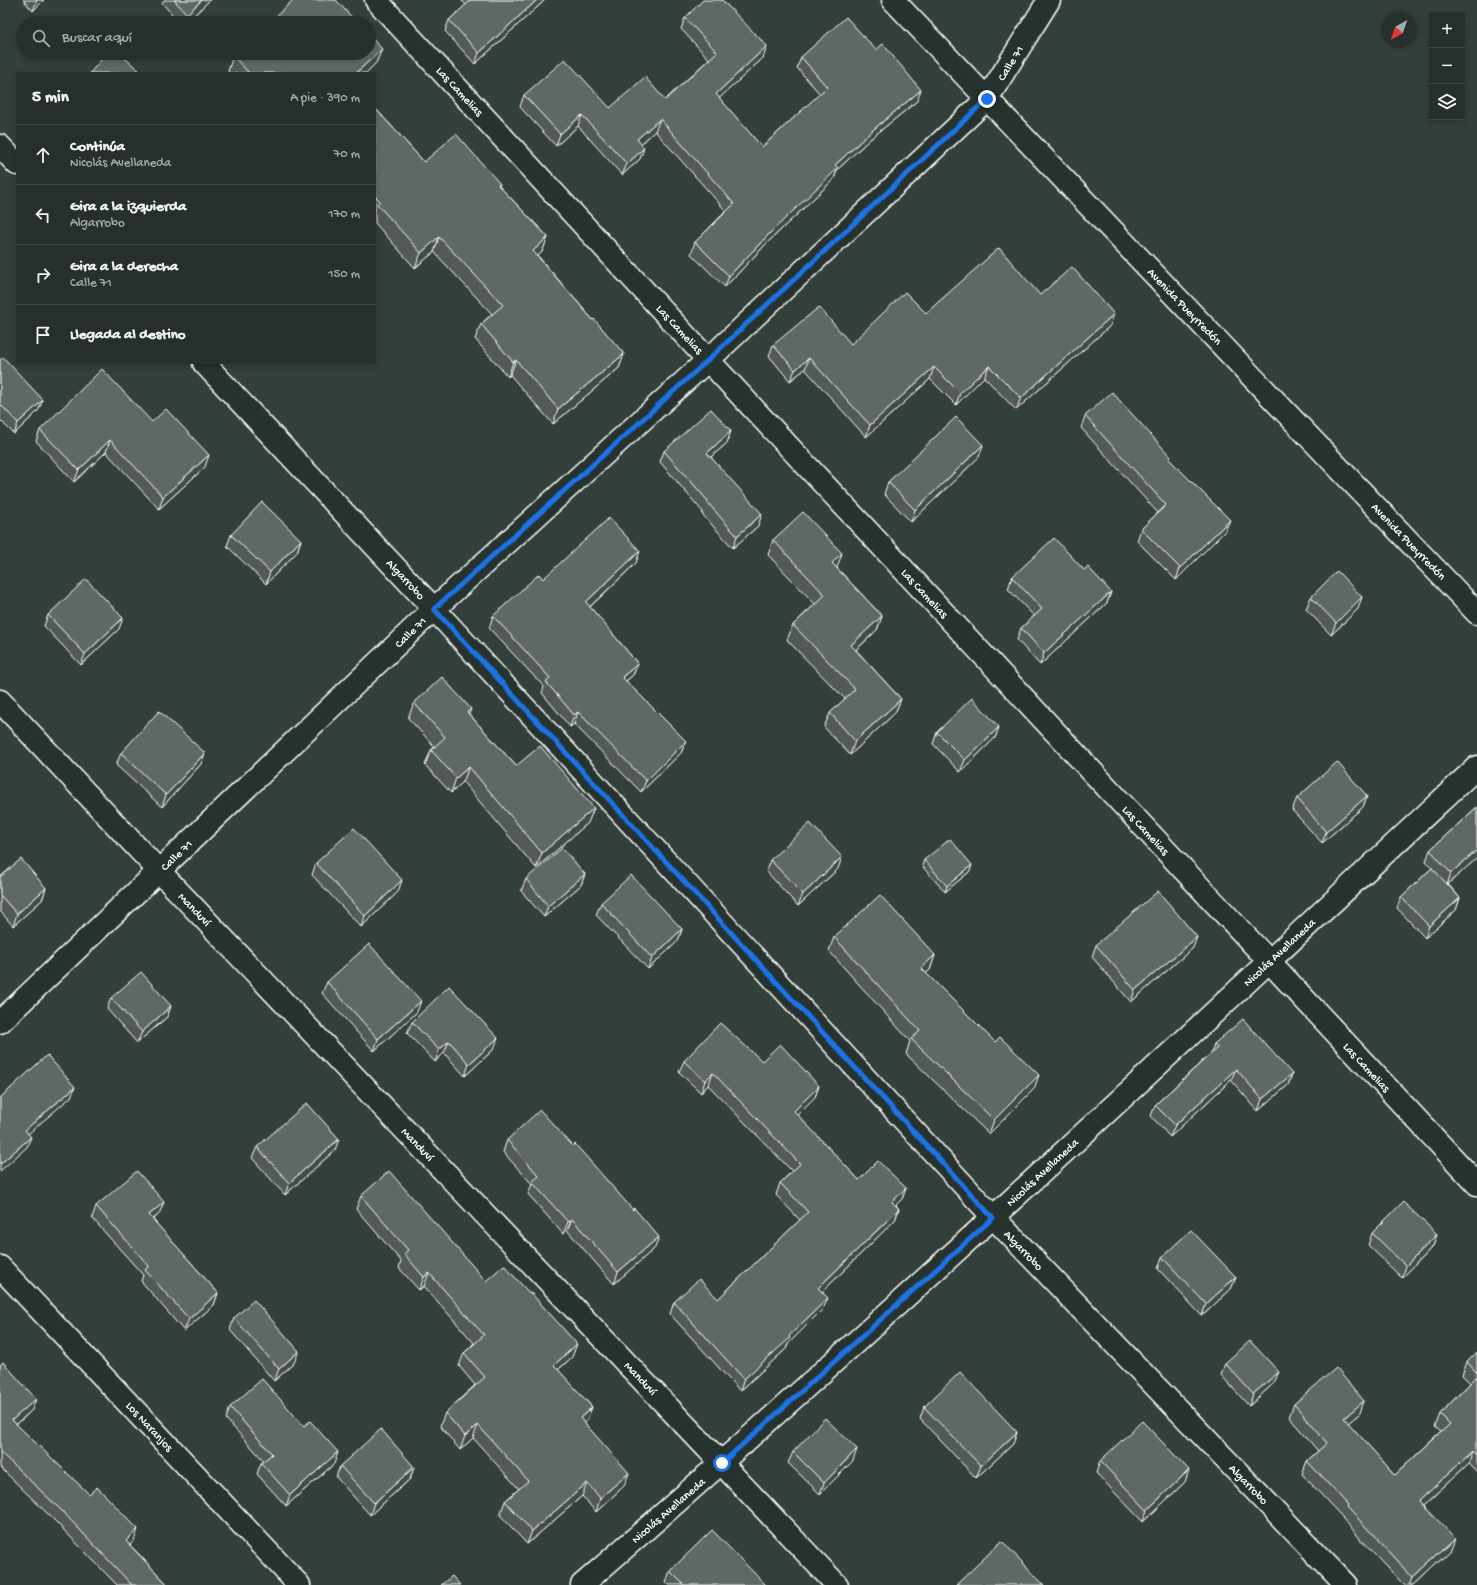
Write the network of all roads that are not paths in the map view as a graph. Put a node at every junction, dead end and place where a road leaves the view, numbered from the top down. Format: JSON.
{"nodes":[{"id":1,"x":376,"y":0,"type":"edge"},
{"id":2,"x":893,"y":0,"type":"edge"},
{"id":3,"x":1050,"y":0,"type":"edge"},
{"id":4,"x":987,"y":99,"type":"junction"},
{"id":5,"x":0,"y":146,"type":"edge"},
{"id":6,"x":16,"y":163,"type":"edge"},
{"id":7,"x":708,"y":360,"type":"junction"},
{"id":8,"x":205,"y":364,"type":"edge"},
{"id":9,"x":434,"y":609,"type":"junction"},
{"id":10,"x":1477,"y":613,"type":"edge"},
{"id":11,"x":0,"y":701,"type":"edge"},
{"id":12,"x":1477,"y":767,"type":"edge"},
{"id":13,"x":159,"y":871,"type":"junction"},
{"id":14,"x":1269,"y":962,"type":"junction"},
{"id":15,"x":0,"y":1022,"type":"edge"},
{"id":16,"x":1477,"y":1184,"type":"edge"},
{"id":17,"x":993,"y":1218,"type":"junction"},
{"id":18,"x":0,"y":1267,"type":"edge"},
{"id":19,"x":722,"y":1463,"type":"junction"},
{"id":20,"x":299,"y":1585,"type":"edge"},
{"id":21,"x":582,"y":1585,"type":"edge"},
{"id":22,"x":837,"y":1585,"type":"edge"},
{"id":23,"x":1346,"y":1585,"type":"edge"}],
"edges":[{"from":1,"to":7,"type":"street","name":"Las Camelias"},
{"from":2,"to":4,"type":"street","name":"Avenida Pueyrredón"},
{"from":3,"to":4,"type":"street","name":"Calle 71"},
{"from":4,"to":7,"type":"street","name":"Calle 71"},
{"from":4,"to":10,"type":"street","name":"Avenida Pueyrredón"},
{"from":5,"to":6,"type":"street"},
{"from":7,"to":9,"type":"street","name":"Calle 71"},
{"from":7,"to":14,"type":"street","name":"Las Camelias"},
{"from":8,"to":9,"type":"street","name":"Algarrobo"},
{"from":9,"to":13,"type":"street","name":"Calle 71"},
{"from":9,"to":17,"type":"street","name":"Algarrobo"},
{"from":11,"to":13,"type":"street","name":"Manduví"},
{"from":12,"to":14,"type":"street","name":"Nicolás Avellaneda"},
{"from":13,"to":15,"type":"street","name":"Calle 71"},
{"from":13,"to":19,"type":"street","name":"Manduví"},
{"from":14,"to":16,"type":"street","name":"Las Camelias"},
{"from":14,"to":17,"type":"street","name":"Nicolás Avellaneda"},
{"from":17,"to":19,"type":"street","name":"Nicolás Avellaneda"},
{"from":17,"to":23,"type":"street","name":"Algarrobo"},
{"from":18,"to":20,"type":"street","name":"Los Naranjos"},
{"from":19,"to":21,"type":"street","name":"Nicolás Avellaneda"},
{"from":19,"to":22,"type":"street","name":"Manduví"}]}
